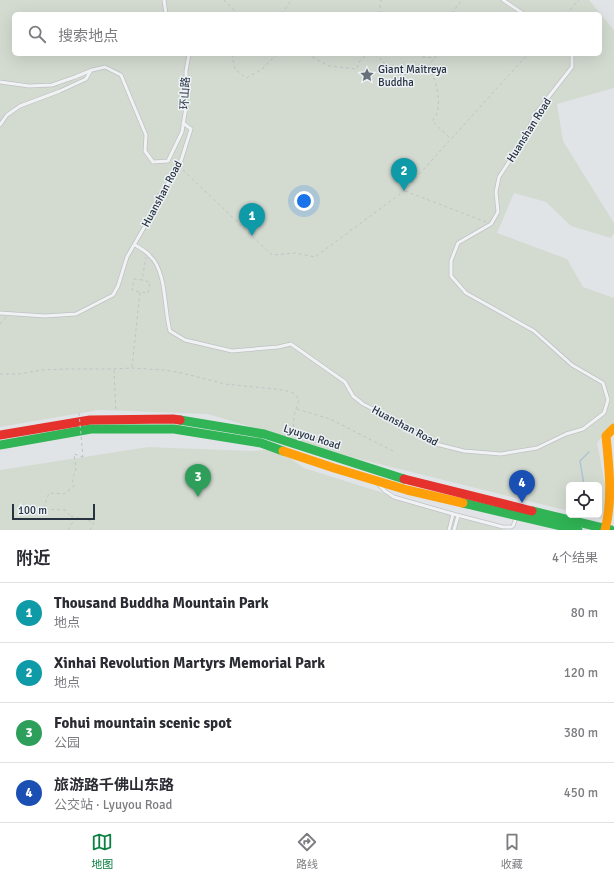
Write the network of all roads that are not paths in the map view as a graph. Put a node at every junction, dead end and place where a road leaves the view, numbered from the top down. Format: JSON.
{"nodes":[{"id":1,"x":164,"y":0,"type":"edge"},
{"id":2,"x":503,"y":0,"type":"edge"},
{"id":3,"x":166,"y":12,"type":"edge"},
{"id":4,"x":521,"y":12,"type":"edge"},
{"id":5,"x":189,"y":56,"type":"edge"},
{"id":6,"x":572,"y":56,"type":"edge"},
{"id":7,"x":92,"y":70,"type":"junction"},
{"id":8,"x":0,"y":82,"type":"edge"},
{"id":9,"x":183,"y":123,"type":"junction"},
{"id":10,"x":0,"y":125,"type":"edge"},
{"id":11,"x":135,"y":245,"type":"junction"},
{"id":12,"x":0,"y":313,"type":"edge"},
{"id":13,"x":614,"y":428,"type":"edge"},
{"id":14,"x":0,"y":435,"type":"edge"},
{"id":15,"x":0,"y":445,"type":"edge"},
{"id":16,"x":375,"y":481,"type":"junction"},
{"id":17,"x":453,"y":514,"type":"junction"},
{"id":18,"x":458,"y":516,"type":"junction"},
{"id":19,"x":517,"y":517,"type":"junction"},
{"id":20,"x":513,"y":528,"type":"edge"},
{"id":21,"x":448,"y":530,"type":"edge"},
{"id":22,"x":454,"y":530,"type":"edge"},
{"id":23,"x":578,"y":530,"type":"edge"},
{"id":24,"x":607,"y":530,"type":"edge"}],
"edges":[{"from":1,"to":3,"type":"lane"},
{"from":2,"to":4,"type":"lane"},
{"from":5,"to":9,"type":"lane","name":"环山路"},
{"from":6,"to":11,"type":"lane","name":"Huanshan Road"},
{"from":7,"to":8,"type":"lane"},
{"from":7,"to":9,"type":"lane","name":"环山路"},
{"from":7,"to":10,"type":"lane"},
{"from":9,"to":11,"type":"lane","name":"Huanshan Road"},
{"from":11,"to":12,"type":"lane","name":"Huanshan Road"},
{"from":13,"to":24,"type":"main road"},
{"from":14,"to":24,"type":"main road","name":"Lyuyou Road"},
{"from":15,"to":16,"type":"main road","name":"Lyuyou Road"},
{"from":16,"to":17,"type":"lane"},
{"from":16,"to":19,"type":"main road","name":"Lyuyou Road"},
{"from":17,"to":18,"type":"lane"},
{"from":17,"to":21,"type":"lane"},
{"from":18,"to":20,"type":"lane"},
{"from":18,"to":22,"type":"lane"},
{"from":19,"to":20,"type":"lane"},
{"from":19,"to":23,"type":"main road","name":"Lyuyou Road"}]}
